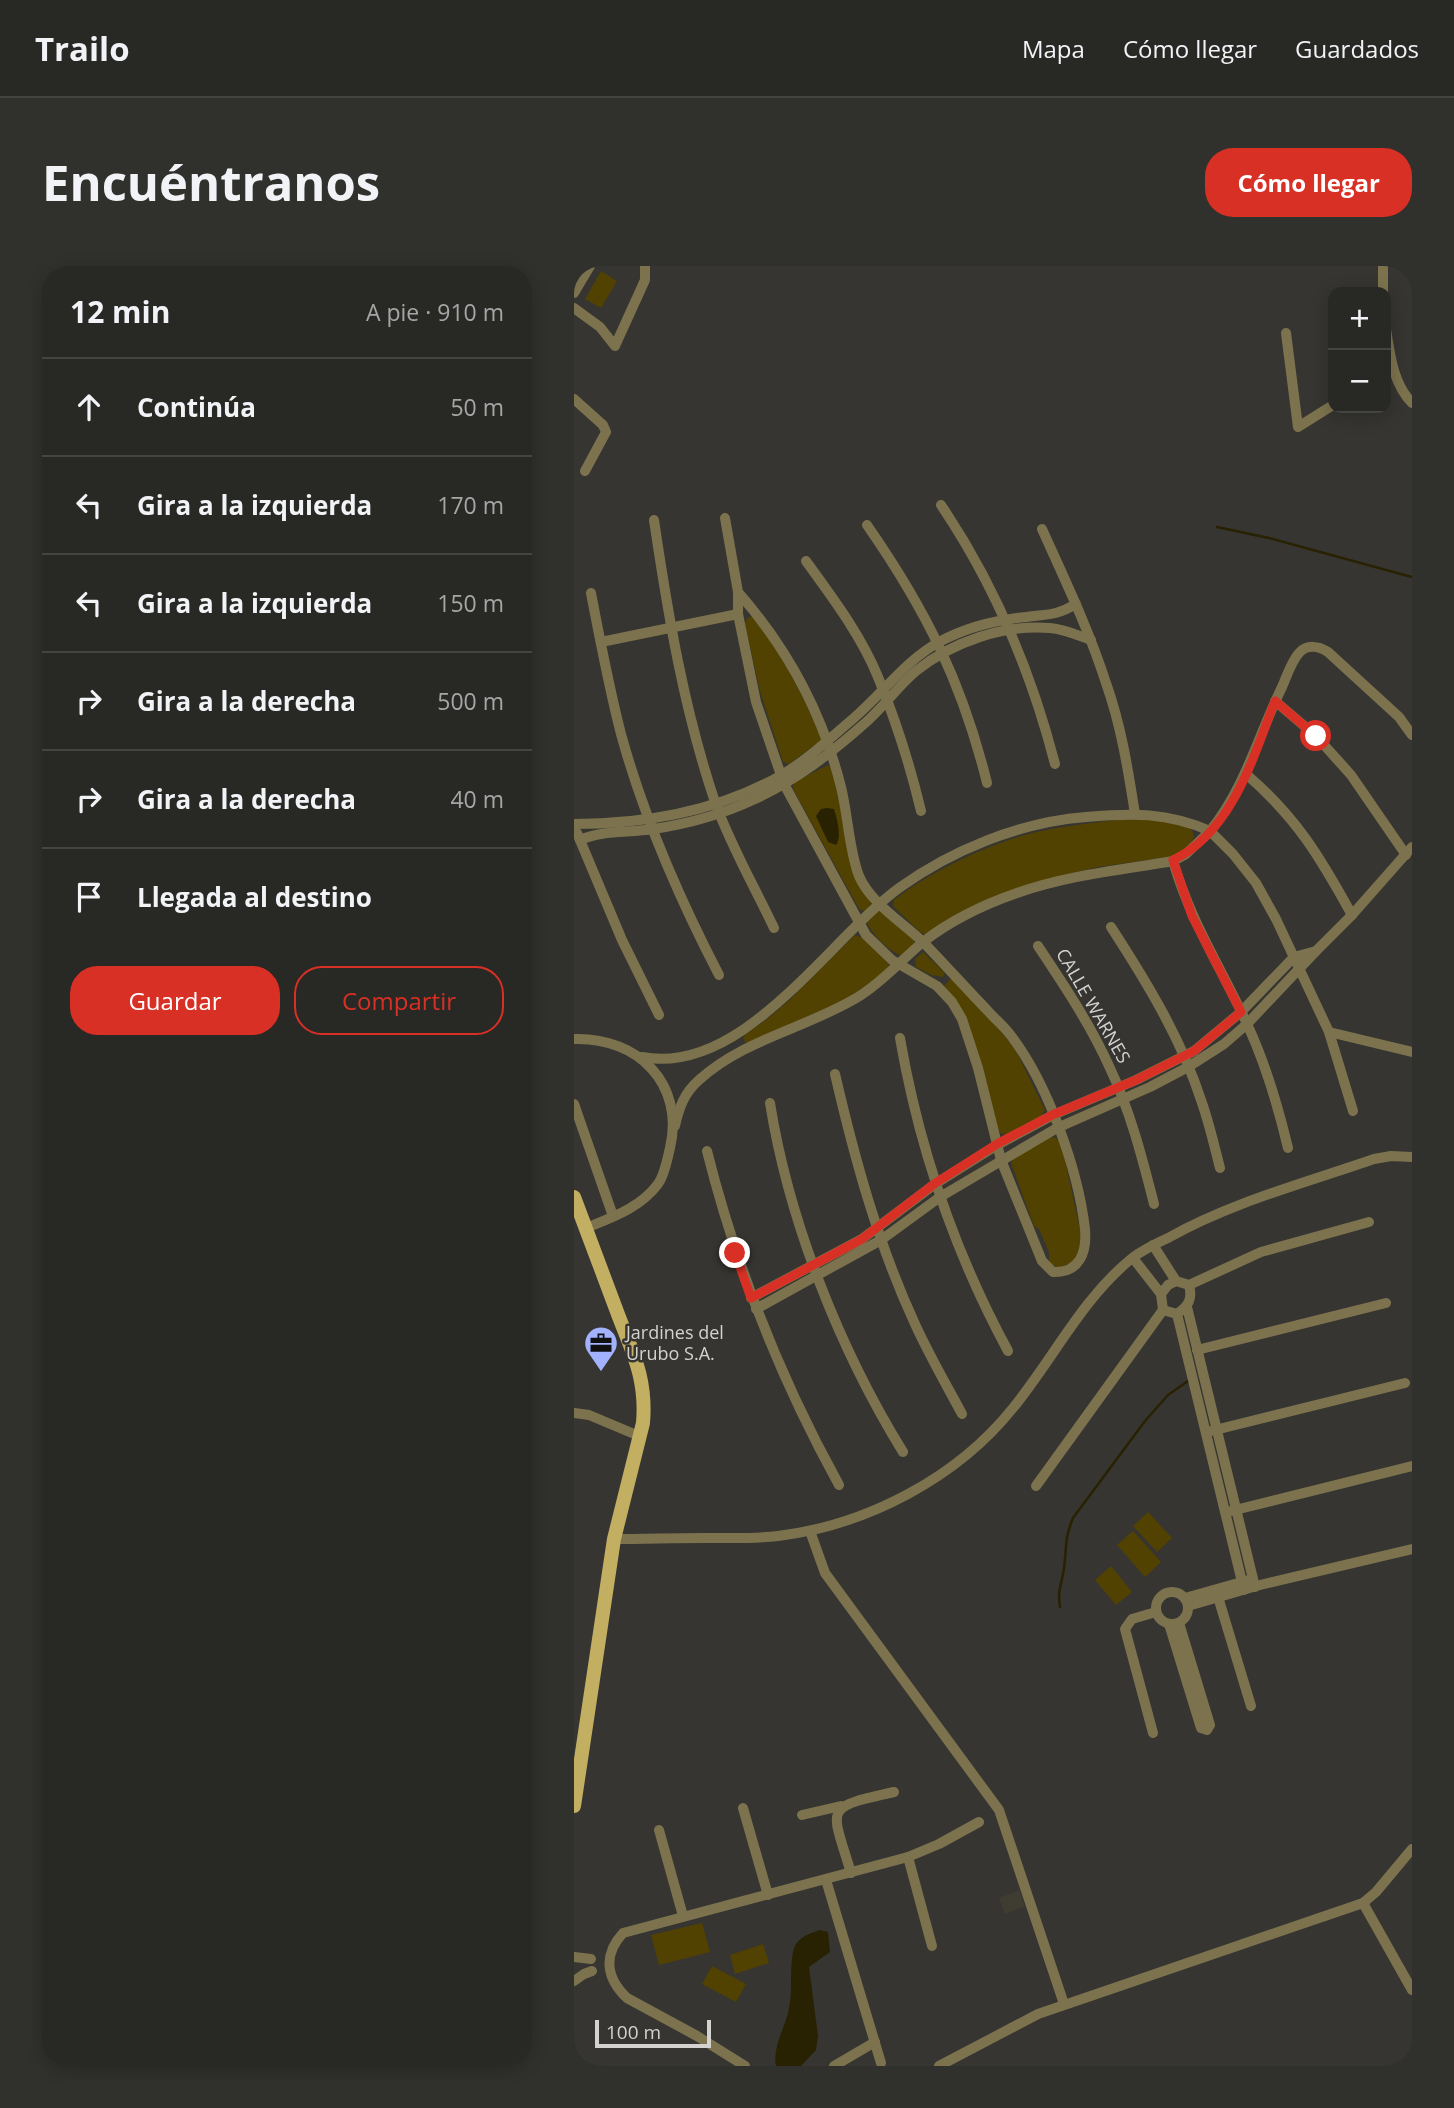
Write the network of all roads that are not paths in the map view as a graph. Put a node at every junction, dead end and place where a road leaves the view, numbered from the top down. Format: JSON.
{"nodes":[{"id":1,"x":590,"y":266,"type":"edge"},
{"id":2,"x":645,"y":266,"type":"edge"},
{"id":3,"x":1383,"y":266,"type":"edge"},
{"id":4,"x":1382,"y":287,"type":"edge"},
{"id":5,"x":574,"y":293,"type":"edge"},
{"id":6,"x":574,"y":308,"type":"edge"},
{"id":7,"x":1286,"y":333,"type":"dead end"},
{"id":8,"x":1391,"y":372,"type":"edge"},
{"id":9,"x":574,"y":399,"type":"edge"},
{"id":10,"x":1412,"y":403,"type":"edge"},
{"id":11,"x":1328,"y":408,"type":"edge"},
{"id":12,"x":585,"y":471,"type":"dead end"},
{"id":13,"x":941,"y":505,"type":"dead end"},
{"id":14,"x":725,"y":518,"type":"dead end"},
{"id":15,"x":654,"y":520,"type":"dead end"},
{"id":16,"x":867,"y":525,"type":"dead end"},
{"id":17,"x":1042,"y":529,"type":"dead end"},
{"id":18,"x":806,"y":561,"type":"dead end"},
{"id":19,"x":738,"y":592,"type":"junction"},
{"id":20,"x":591,"y":593,"type":"dead end"},
{"id":21,"x":1076,"y":604,"type":"junction"},
{"id":22,"x":738,"y":614,"type":"junction"},
{"id":23,"x":670,"y":626,"type":"junction"},
{"id":24,"x":1008,"y":626,"type":"junction"},
{"id":25,"x":1091,"y":640,"type":"junction"},
{"id":26,"x":601,"y":642,"type":"junction"},
{"id":27,"x":941,"y":648,"type":"junction"},
{"id":28,"x":882,"y":689,"type":"junction"},
{"id":29,"x":887,"y":701,"type":"junction"},
{"id":30,"x":1275,"y":701,"type":"junction"},
{"id":31,"x":1412,"y":735,"type":"edge"},
{"id":32,"x":829,"y":747,"type":"junction"},
{"id":33,"x":1055,"y":764,"type":"dead end"},
{"id":34,"x":1246,"y":774,"type":"junction"},
{"id":35,"x":782,"y":780,"type":"junction"},
{"id":36,"x":987,"y":783,"type":"dead end"},
{"id":37,"x":718,"y":809,"type":"junction"},
{"id":38,"x":921,"y":811,"type":"dead end"},
{"id":39,"x":1135,"y":814,"type":"junction"},
{"id":40,"x":574,"y":824,"type":"edge"},
{"id":41,"x":651,"y":825,"type":"junction"},
{"id":42,"x":1210,"y":831,"type":"junction"},
{"id":43,"x":580,"y":840,"type":"junction"},
{"id":44,"x":1409,"y":851,"type":"edge"},
{"id":45,"x":1173,"y":860,"type":"junction"},
{"id":46,"x":880,"y":904,"type":"junction"},
{"id":47,"x":1352,"y":915,"type":"junction"},
{"id":48,"x":859,"y":921,"type":"junction"},
{"id":49,"x":1111,"y":927,"type":"dead end"},
{"id":50,"x":774,"y":928,"type":"dead end"},
{"id":51,"x":923,"y":942,"type":"junction"},
{"id":52,"x":1038,"y":946,"type":"dead end"},
{"id":53,"x":1316,"y":951,"type":"junction"},
{"id":54,"x":1294,"y":957,"type":"junction"},
{"id":55,"x":900,"y":964,"type":"junction"},
{"id":56,"x":947,"y":967,"type":"junction"},
{"id":57,"x":1300,"y":969,"type":"junction"},
{"id":58,"x":719,"y":975,"type":"dead end"},
{"id":59,"x":931,"y":982,"type":"junction"},
{"id":60,"x":1241,"y":1012,"type":"junction"},
{"id":61,"x":659,"y":1015,"type":"dead end"},
{"id":62,"x":1247,"y":1024,"type":"junction"},
{"id":63,"x":741,"y":1030,"type":"junction"},
{"id":64,"x":1329,"y":1032,"type":"junction"},
{"id":65,"x":900,"y":1038,"type":"dead end"},
{"id":66,"x":574,"y":1039,"type":"edge"},
{"id":67,"x":726,"y":1039,"type":"junction"},
{"id":68,"x":742,"y":1050,"type":"junction"},
{"id":69,"x":1412,"y":1052,"type":"edge"},
{"id":70,"x":642,"y":1057,"type":"junction"},
{"id":71,"x":1186,"y":1062,"type":"junction"},
{"id":72,"x":835,"y":1074,"type":"dead end"},
{"id":73,"x":1120,"y":1093,"type":"junction"},
{"id":74,"x":769,"y":1103,"type":"dead end"},
{"id":75,"x":574,"y":1104,"type":"edge"},
{"id":76,"x":1353,"y":1111,"type":"dead end"},
{"id":77,"x":1052,"y":1115,"type":"junction"},
{"id":78,"x":675,"y":1126,"type":"junction"},
{"id":79,"x":1057,"y":1128,"type":"junction"},
{"id":80,"x":997,"y":1144,"type":"junction"},
{"id":81,"x":1288,"y":1148,"type":"dead end"},
{"id":82,"x":707,"y":1151,"type":"dead end"},
{"id":83,"x":1412,"y":1157,"type":"edge"},
{"id":84,"x":1001,"y":1160,"type":"junction"},
{"id":85,"x":1220,"y":1168,"type":"dead end"},
{"id":86,"x":934,"y":1184,"type":"junction"},
{"id":87,"x":574,"y":1197,"type":"edge"},
{"id":88,"x":940,"y":1197,"type":"junction"},
{"id":89,"x":1154,"y":1204,"type":"dead end"},
{"id":90,"x":613,"y":1216,"type":"junction"},
{"id":91,"x":1369,"y":1222,"type":"dead end"},
{"id":92,"x":586,"y":1228,"type":"junction"},
{"id":93,"x":879,"y":1234,"type":"junction"},
{"id":94,"x":1153,"y":1245,"type":"junction"},
{"id":95,"x":1133,"y":1258,"type":"junction"},
{"id":96,"x":816,"y":1270,"type":"junction"},
{"id":97,"x":1176,"y":1281,"type":"junction"},
{"id":98,"x":1189,"y":1285,"type":"junction"},
{"id":99,"x":1161,"y":1294,"type":"junction"},
{"id":100,"x":1386,"y":1303,"type":"dead end"},
{"id":101,"x":754,"y":1304,"type":"junction"},
{"id":102,"x":1187,"y":1307,"type":"junction"},
{"id":103,"x":1163,"y":1310,"type":"junction"},
{"id":104,"x":1177,"y":1314,"type":"junction"},
{"id":105,"x":1197,"y":1350,"type":"junction"},
{"id":106,"x":1008,"y":1352,"type":"dead end"},
{"id":107,"x":1405,"y":1383,"type":"dead end"},
{"id":108,"x":574,"y":1413,"type":"edge"},
{"id":109,"x":962,"y":1414,"type":"dead end"},
{"id":110,"x":1211,"y":1431,"type":"junction"},
{"id":111,"x":639,"y":1436,"type":"junction"},
{"id":112,"x":903,"y":1452,"type":"dead end"},
{"id":113,"x":1412,"y":1466,"type":"edge"},
{"id":114,"x":839,"y":1485,"type":"dead end"},
{"id":115,"x":1036,"y":1486,"type":"dead end"},
{"id":116,"x":1230,"y":1511,"type":"junction"},
{"id":117,"x":810,"y":1531,"type":"junction"},
{"id":118,"x":614,"y":1539,"type":"junction"},
{"id":119,"x":1412,"y":1549,"type":"edge"},
{"id":120,"x":1251,"y":1585,"type":"junction"},
{"id":121,"x":1218,"y":1597,"type":"junction"},
{"id":122,"x":1187,"y":1602,"type":"junction"},
{"id":123,"x":1156,"y":1612,"type":"junction"},
{"id":124,"x":1174,"y":1624,"type":"junction"},
{"id":125,"x":1251,"y":1706,"type":"dead end"},
{"id":126,"x":1153,"y":1733,"type":"dead end"},
{"id":127,"x":894,"y":1792,"type":"dead end"},
{"id":128,"x":574,"y":1806,"type":"edge"},
{"id":129,"x":743,"y":1808,"type":"dead end"},
{"id":130,"x":835,"y":1810,"type":"junction"},
{"id":131,"x":802,"y":1815,"type":"dead end"},
{"id":132,"x":979,"y":1822,"type":"dead end"},
{"id":133,"x":659,"y":1830,"type":"dead end"},
{"id":134,"x":1412,"y":1849,"type":"edge"},
{"id":135,"x":908,"y":1857,"type":"junction"},
{"id":136,"x":851,"y":1873,"type":"junction"},
{"id":137,"x":826,"y":1880,"type":"junction"},
{"id":138,"x":768,"y":1895,"type":"junction"},
{"id":139,"x":1363,"y":1903,"type":"junction"},
{"id":140,"x":683,"y":1916,"type":"junction"},
{"id":141,"x":932,"y":1946,"type":"dead end"},
{"id":142,"x":574,"y":1957,"type":"edge"},
{"id":143,"x":609,"y":1958,"type":"junction"},
{"id":144,"x":610,"y":1972,"type":"junction"},
{"id":145,"x":574,"y":1981,"type":"edge"},
{"id":146,"x":1412,"y":1990,"type":"edge"},
{"id":147,"x":1064,"y":2004,"type":"junction"},
{"id":148,"x":875,"y":2042,"type":"junction"},
{"id":149,"x":881,"y":2063,"type":"dead end"},
{"id":150,"x":745,"y":2066,"type":"edge"},
{"id":151,"x":834,"y":2066,"type":"edge"},
{"id":152,"x":939,"y":2066,"type":"edge"}],
"edges":[{"from":1,"to":5,"type":"street"},
{"from":2,"to":6,"type":"street"},
{"from":3,"to":4,"type":"street"},
{"from":7,"to":11,"type":"street"},
{"from":8,"to":10,"type":"street"},
{"from":9,"to":12,"type":"street"},
{"from":13,"to":24,"type":"street"},
{"from":14,"to":19,"type":"street"},
{"from":15,"to":23,"type":"street"},
{"from":16,"to":27,"type":"street"},
{"from":17,"to":21,"type":"street"},
{"from":18,"to":28,"type":"street"},
{"from":19,"to":22,"type":"street"},
{"from":19,"to":32,"type":"street"},
{"from":20,"to":26,"type":"street"},
{"from":21,"to":24,"type":"street"},
{"from":21,"to":25,"type":"street"},
{"from":22,"to":23,"type":"street"},
{"from":22,"to":35,"type":"street"},
{"from":23,"to":26,"type":"street"},
{"from":23,"to":37,"type":"street"},
{"from":24,"to":25,"type":"street"},
{"from":24,"to":27,"type":"street"},
{"from":24,"to":33,"type":"street"},
{"from":25,"to":39,"type":"street"},
{"from":26,"to":41,"type":"street"},
{"from":27,"to":28,"type":"street"},
{"from":27,"to":29,"type":"street"},
{"from":27,"to":36,"type":"street"},
{"from":28,"to":29,"type":"street"},
{"from":28,"to":32,"type":"street"},
{"from":29,"to":32,"type":"street"},
{"from":29,"to":38,"type":"street"},
{"from":30,"to":31,"type":"street"},
{"from":30,"to":34,"type":"street"},
{"from":30,"to":44,"type":"street"},
{"from":32,"to":35,"type":"street"},
{"from":32,"to":46,"type":"street"},
{"from":34,"to":42,"type":"street"},
{"from":34,"to":47,"type":"street"},
{"from":35,"to":37,"type":"street"},
{"from":35,"to":48,"type":"street"},
{"from":37,"to":41,"type":"street"},
{"from":37,"to":50,"type":"street"},
{"from":39,"to":42,"type":"street"},
{"from":39,"to":46,"type":"street"},
{"from":40,"to":41,"type":"street"},
{"from":40,"to":43,"type":"street"},
{"from":41,"to":43,"type":"street"},
{"from":41,"to":58,"type":"street"},
{"from":42,"to":45,"type":"street"},
{"from":42,"to":54,"type":"street"},
{"from":43,"to":61,"type":"street"},
{"from":44,"to":47,"type":"street"},
{"from":45,"to":51,"type":"street"},
{"from":45,"to":60,"type":"street"},
{"from":46,"to":48,"type":"street"},
{"from":46,"to":51,"type":"street"},
{"from":47,"to":53,"type":"street"},
{"from":48,"to":55,"type":"street"},
{"from":48,"to":63,"type":"street"},
{"from":49,"to":71,"type":"street"},
{"from":51,"to":55,"type":"street"},
{"from":51,"to":56,"type":"street"},
{"from":52,"to":73,"type":"street","name":"CALLE WARNES"},
{"from":53,"to":54,"type":"street"},
{"from":53,"to":57,"type":"street"},
{"from":54,"to":57,"type":"street"},
{"from":54,"to":60,"type":"street"},
{"from":55,"to":59,"type":"street"},
{"from":55,"to":68,"type":"street"},
{"from":56,"to":59,"type":"street"},
{"from":56,"to":77,"type":"street"},
{"from":57,"to":62,"type":"street"},
{"from":57,"to":64,"type":"street"},
{"from":59,"to":80,"type":"street"},
{"from":60,"to":62,"type":"street"},
{"from":60,"to":71,"type":"street"},
{"from":62,"to":71,"type":"street"},
{"from":62,"to":81,"type":"street"},
{"from":63,"to":67,"type":"street"},
{"from":63,"to":68,"type":"street"},
{"from":64,"to":69,"type":"street"},
{"from":64,"to":76,"type":"street"},
{"from":65,"to":86,"type":"street"},
{"from":66,"to":70,"type":"street"},
{"from":67,"to":68,"type":"street"},
{"from":67,"to":70,"type":"street"},
{"from":68,"to":78,"type":"street"},
{"from":70,"to":78,"type":"street"},
{"from":71,"to":73,"type":"street"},
{"from":71,"to":85,"type":"street"},
{"from":72,"to":93,"type":"street"},
{"from":73,"to":77,"type":"street"},
{"from":73,"to":79,"type":"street"},
{"from":73,"to":89,"type":"street","name":"CALLE WARNES"},
{"from":74,"to":96,"type":"street"},
{"from":75,"to":90,"type":"street"},
{"from":77,"to":79,"type":"street"},
{"from":77,"to":80,"type":"street"},
{"from":78,"to":90,"type":"street"},
{"from":79,"to":84,"type":"street"},
{"from":79,"to":84,"type":"street"},
{"from":80,"to":84,"type":"street"},
{"from":80,"to":86,"type":"street"},
{"from":82,"to":101,"type":"street"},
{"from":83,"to":94,"type":"street"},
{"from":84,"to":88,"type":"street"},
{"from":86,"to":88,"type":"street"},
{"from":86,"to":93,"type":"street"},
{"from":87,"to":92,"type":"main road"},
{"from":88,"to":93,"type":"street"},
{"from":88,"to":106,"type":"street"},
{"from":90,"to":92,"type":"street"},
{"from":91,"to":98,"type":"street"},
{"from":92,"to":111,"type":"main road"},
{"from":93,"to":96,"type":"street"},
{"from":93,"to":109,"type":"street"},
{"from":94,"to":95,"type":"street"},
{"from":94,"to":97,"type":"street"},
{"from":95,"to":99,"type":"street"},
{"from":95,"to":117,"type":"street"},
{"from":96,"to":101,"type":"street"},
{"from":96,"to":112,"type":"street"},
{"from":97,"to":98,"type":"street"},
{"from":97,"to":99,"type":"street"},
{"from":98,"to":102,"type":"street"},
{"from":99,"to":103,"type":"street"},
{"from":100,"to":105,"type":"street"},
{"from":101,"to":114,"type":"street"},
{"from":102,"to":104,"type":"street"},
{"from":102,"to":105,"type":"street"},
{"from":103,"to":104,"type":"street"},
{"from":103,"to":115,"type":"street"},
{"from":104,"to":110,"type":"street"},
{"from":105,"to":110,"type":"street"},
{"from":107,"to":110,"type":"street"},
{"from":108,"to":111,"type":"street"},
{"from":110,"to":116,"type":"street"},
{"from":111,"to":118,"type":"main road"},
{"from":113,"to":116,"type":"street"},
{"from":116,"to":120,"type":"street"},
{"from":117,"to":118,"type":"street"},
{"from":117,"to":147,"type":"street"},
{"from":118,"to":128,"type":"main road"},
{"from":119,"to":120,"type":"street"},
{"from":120,"to":121,"type":"street"},
{"from":120,"to":122,"type":"street"},
{"from":121,"to":122,"type":"street"},
{"from":121,"to":125,"type":"street"},
{"from":122,"to":123,"type":"street"},
{"from":122,"to":124,"type":"street"},
{"from":123,"to":124,"type":"street"},
{"from":123,"to":126,"type":"street"},
{"from":124,"to":124,"type":"street"},
{"from":127,"to":130,"type":"street"},
{"from":129,"to":138,"type":"street"},
{"from":130,"to":131,"type":"street"},
{"from":130,"to":136,"type":"street"},
{"from":132,"to":135,"type":"street"},
{"from":133,"to":140,"type":"street"},
{"from":134,"to":139,"type":"street"},
{"from":135,"to":136,"type":"street"},
{"from":135,"to":141,"type":"street"},
{"from":136,"to":137,"type":"street"},
{"from":137,"to":138,"type":"street"},
{"from":137,"to":148,"type":"street"},
{"from":138,"to":140,"type":"street"},
{"from":139,"to":146,"type":"street"},
{"from":139,"to":147,"type":"street"},
{"from":140,"to":143,"type":"street"},
{"from":142,"to":143,"type":"street"},
{"from":143,"to":144,"type":"street"},
{"from":144,"to":145,"type":"street"},
{"from":144,"to":150,"type":"street"},
{"from":147,"to":152,"type":"street"},
{"from":148,"to":149,"type":"street"},
{"from":148,"to":151,"type":"street"}]}
